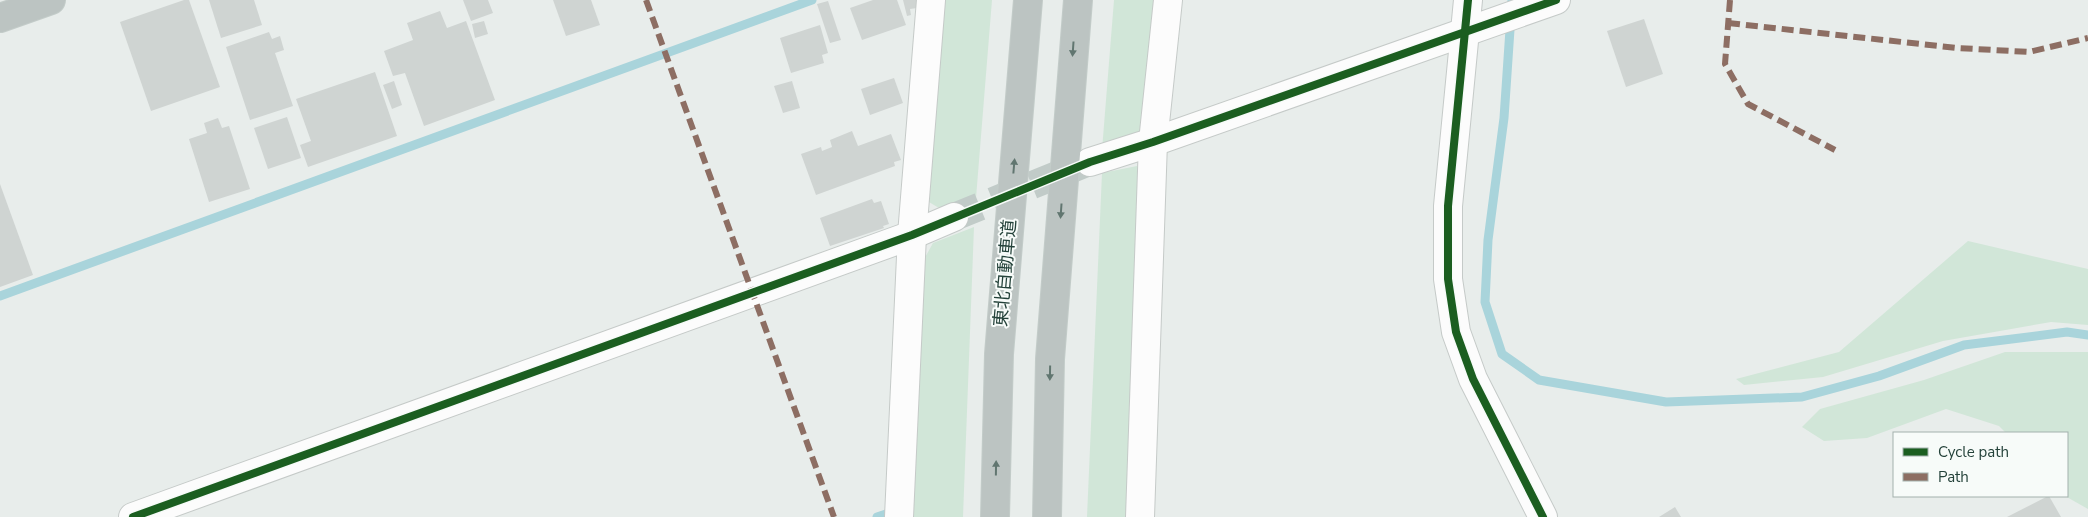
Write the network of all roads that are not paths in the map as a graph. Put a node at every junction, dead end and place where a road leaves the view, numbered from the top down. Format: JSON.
{"nodes":[{"id":1,"x":50,"y":0,"type":"edge"},
{"id":2,"x":931,"y":0,"type":"edge"},
{"id":3,"x":1028,"y":0,"type":"edge"},
{"id":4,"x":1078,"y":0,"type":"edge"},
{"id":5,"x":1168,"y":0,"type":"edge"},
{"id":6,"x":1468,"y":0,"type":"edge"},
{"id":7,"x":1556,"y":0,"type":"edge"},
{"id":8,"x":0,"y":18,"type":"edge"},
{"id":9,"x":1466,"y":31,"type":"junction"},
{"id":10,"x":1153,"y":142,"type":"junction"},
{"id":11,"x":1090,"y":162,"type":"tunnel mouth"},
{"id":12,"x":954,"y":217,"type":"tunnel mouth"},
{"id":13,"x":912,"y":235,"type":"junction"},
{"id":14,"x":134,"y":517,"type":"edge"},
{"id":15,"x":899,"y":517,"type":"edge"},
{"id":16,"x":995,"y":517,"type":"edge"},
{"id":17,"x":1047,"y":517,"type":"edge"},
{"id":18,"x":1140,"y":517,"type":"edge"},
{"id":19,"x":1543,"y":517,"type":"edge"}],
"edges":[{"from":1,"to":8,"type":"highway"},
{"from":2,"to":13,"type":"street"},
{"from":16,"to":3,"type":"highway","name":"東北自動車道","one_way":true},
{"from":4,"to":17,"type":"highway","one_way":true},
{"from":5,"to":10,"type":"street"},
{"from":6,"to":9,"type":"street"},
{"from":7,"to":9,"type":"street"},
{"from":9,"to":10,"type":"street"},
{"from":9,"to":19,"type":"street"},
{"from":10,"to":11,"type":"street"},
{"from":10,"to":18,"type":"street"},
{"from":12,"to":13,"type":"street"},
{"from":13,"to":14,"type":"street"},
{"from":13,"to":15,"type":"street"}]}
